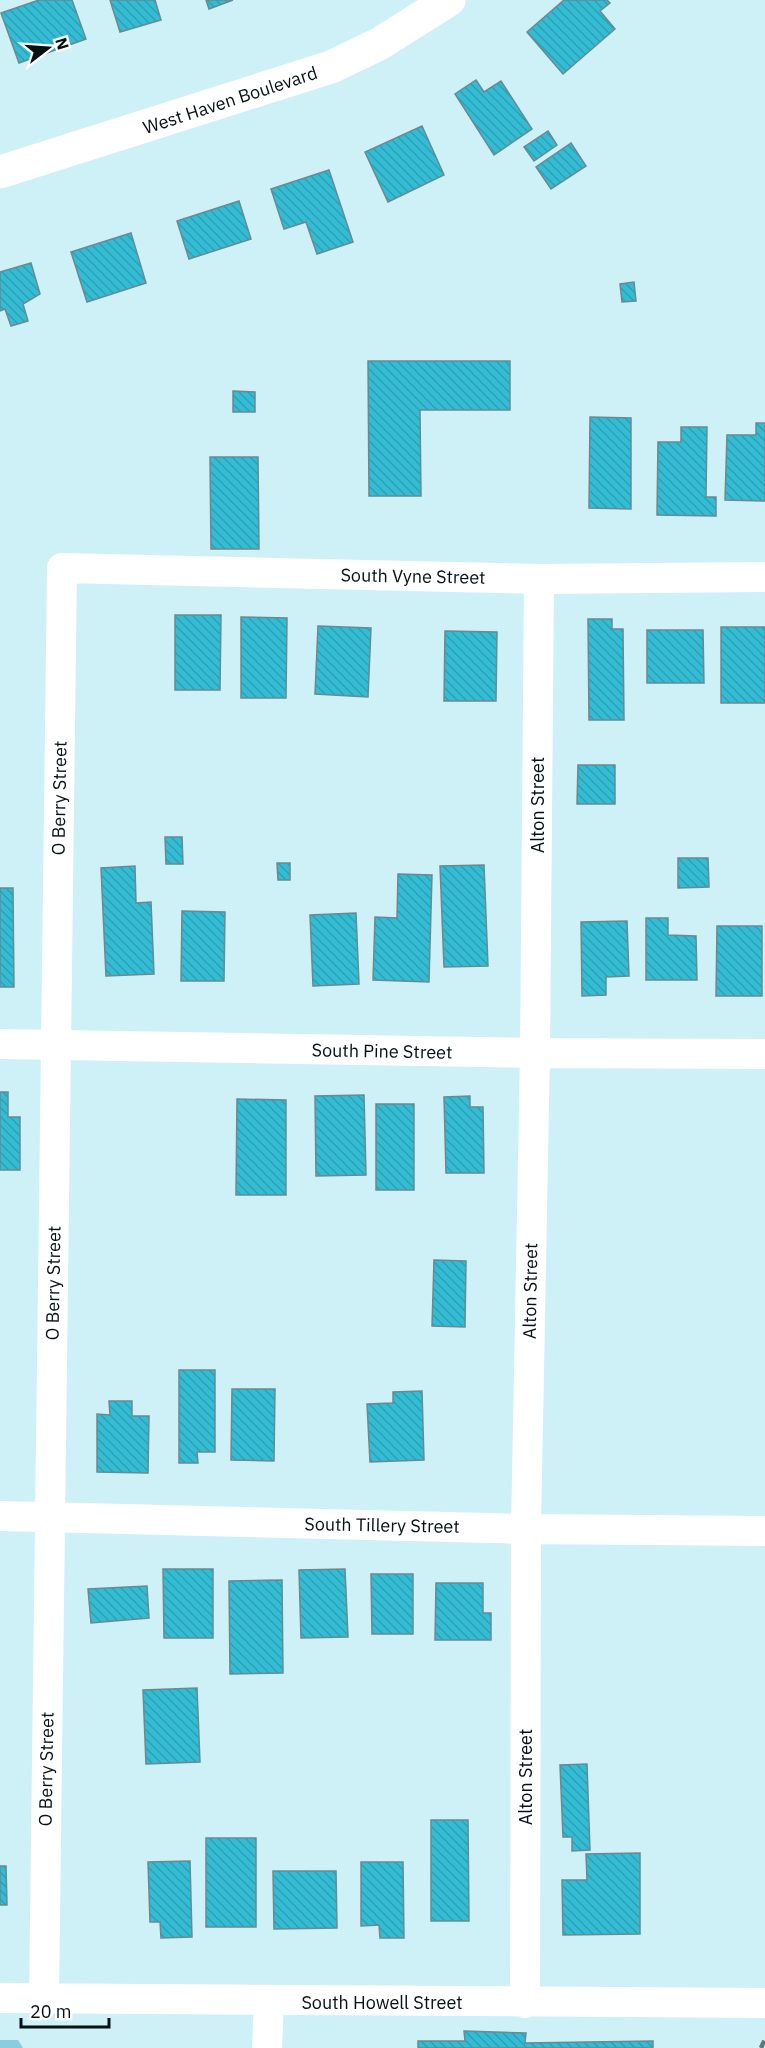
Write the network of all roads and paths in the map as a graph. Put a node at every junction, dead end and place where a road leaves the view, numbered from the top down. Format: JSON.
{"nodes":[{"id":1,"x":449,"y":0,"type":"edge"},
{"id":2,"x":0,"y":172,"type":"edge"},
{"id":3,"x":62,"y":568,"type":"joint"},
{"id":4,"x":765,"y":577,"type":"edge"},
{"id":5,"x":539,"y":579,"type":"junction"},
{"id":6,"x":0,"y":1044,"type":"edge"},
{"id":7,"x":57,"y":1045,"type":"junction"},
{"id":8,"x":535,"y":1053,"type":"junction"},
{"id":9,"x":765,"y":1054,"type":"edge"},
{"id":10,"x":0,"y":1516,"type":"edge"},
{"id":11,"x":49,"y":1516,"type":"junction"},
{"id":12,"x":526,"y":1529,"type":"junction"},
{"id":13,"x":765,"y":1531,"type":"edge"},
{"id":14,"x":0,"y":1998,"type":"edge"},
{"id":15,"x":44,"y":1999,"type":"junction"},
{"id":16,"x":269,"y":2001,"type":"junction"},
{"id":17,"x":525,"y":2003,"type":"junction"},
{"id":18,"x":765,"y":2003,"type":"edge"},
{"id":19,"x":267,"y":2048,"type":"edge"}],
"edges":[{"from":1,"to":2,"type":"street","name":"West Haven Boulevard"},
{"from":3,"to":5,"type":"street","name":"South Vyne Street"},
{"from":3,"to":7,"type":"street","name":"O Berry Street"},
{"from":4,"to":5,"type":"street","name":"South Vyne Street"},
{"from":5,"to":8,"type":"street","name":"Alton Street"},
{"from":6,"to":7,"type":"street","name":"South Pine Street"},
{"from":7,"to":8,"type":"street","name":"South Pine Street"},
{"from":7,"to":11,"type":"street","name":"O Berry Street"},
{"from":8,"to":9,"type":"street","name":"South Pine Street"},
{"from":8,"to":12,"type":"street","name":"Alton Street"},
{"from":10,"to":11,"type":"street","name":"South Tillery Street"},
{"from":11,"to":12,"type":"street","name":"South Tillery Street"},
{"from":11,"to":15,"type":"street","name":"O Berry Street"},
{"from":12,"to":13,"type":"street","name":"South Tillery Street"},
{"from":12,"to":17,"type":"street","name":"Alton Street"},
{"from":14,"to":15,"type":"street","name":"South Howell Street"},
{"from":15,"to":16,"type":"street","name":"South Howell Street"},
{"from":16,"to":17,"type":"street","name":"South Howell Street"},
{"from":16,"to":19,"type":"street"},
{"from":17,"to":18,"type":"street","name":"South Howell Street"}]}
